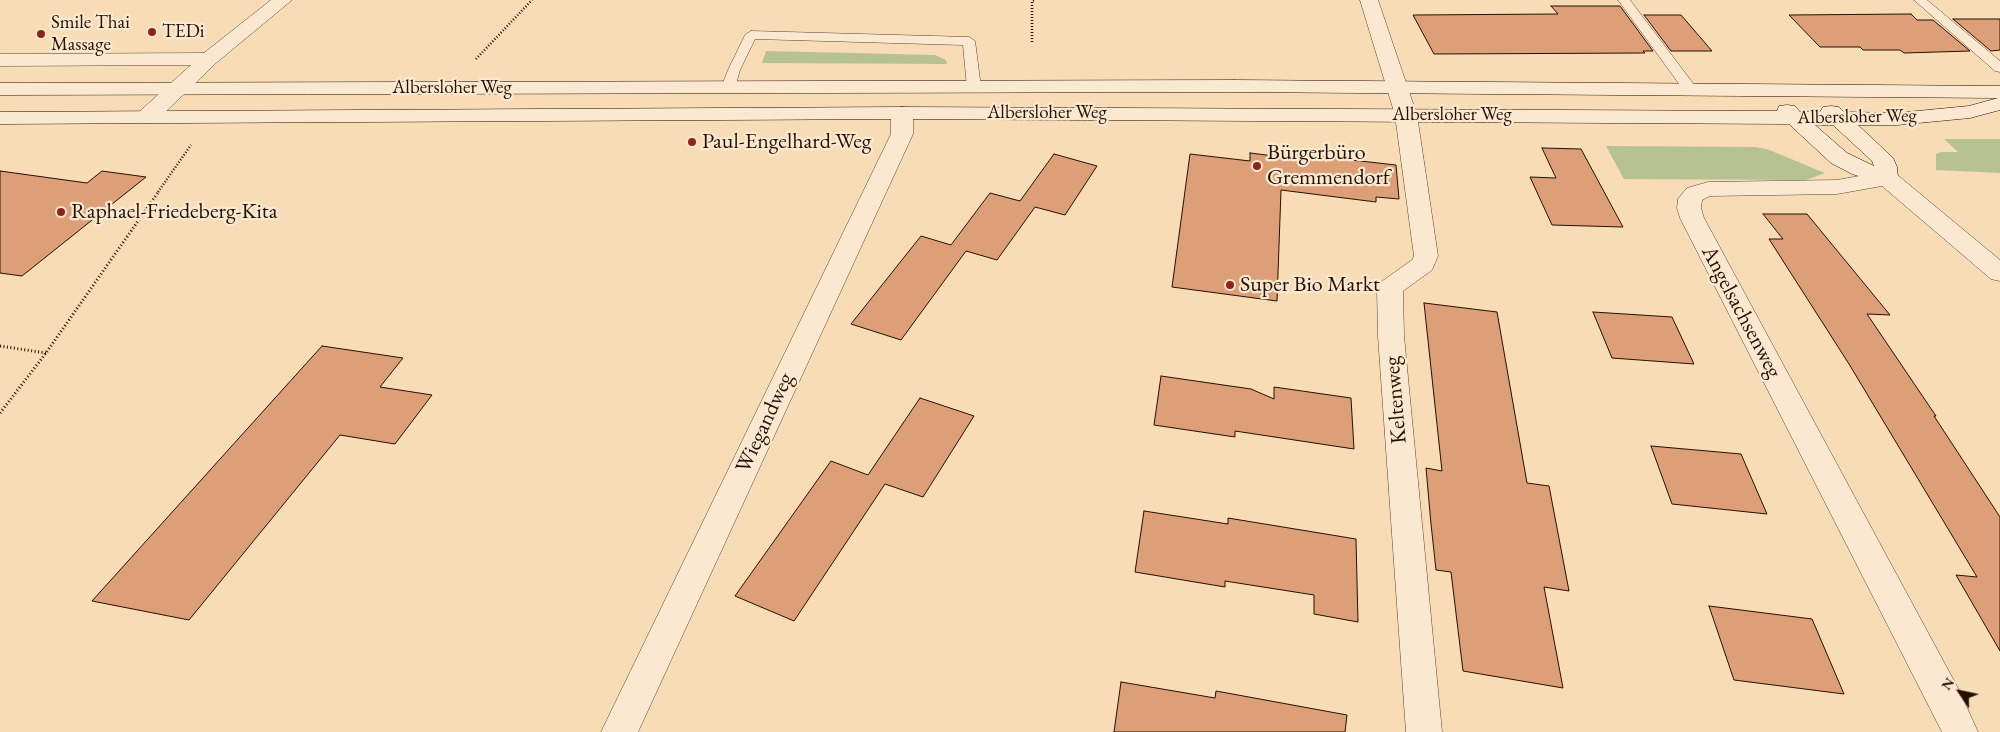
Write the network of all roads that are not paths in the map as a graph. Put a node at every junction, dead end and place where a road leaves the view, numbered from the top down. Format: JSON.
{"nodes":[{"id":1,"x":283,"y":0,"type":"edge"},
{"id":2,"x":1369,"y":0,"type":"edge"},
{"id":3,"x":1624,"y":0,"type":"edge"},
{"id":4,"x":1920,"y":0,"type":"edge"},
{"id":5,"x":209,"y":59,"type":"junction"},
{"id":6,"x":0,"y":60,"type":"edge"},
{"id":7,"x":2000,"y":68,"type":"edge"},
{"id":8,"x":974,"y":87,"type":"junction"},
{"id":9,"x":178,"y":88,"type":"junction"},
{"id":10,"x":728,"y":88,"type":"junction"},
{"id":11,"x":1397,"y":88,"type":"junction"},
{"id":12,"x":0,"y":89,"type":"edge"},
{"id":13,"x":1690,"y":89,"type":"junction"},
{"id":14,"x":1762,"y":89,"type":"junction"},
{"id":15,"x":1806,"y":90,"type":"junction"},
{"id":16,"x":2000,"y":92,"type":"edge"},
{"id":17,"x":903,"y":99,"type":"junction"},
{"id":18,"x":2000,"y":104,"type":"edge"},
{"id":19,"x":1406,"y":115,"type":"junction"},
{"id":20,"x":148,"y":116,"type":"junction"},
{"id":21,"x":0,"y":118,"type":"edge"},
{"id":22,"x":1795,"y":118,"type":"junction"},
{"id":23,"x":1838,"y":118,"type":"junction"},
{"id":24,"x":1887,"y":178,"type":"junction"},
{"id":25,"x":2000,"y":273,"type":"edge"},
{"id":26,"x":619,"y":732,"type":"edge"},
{"id":27,"x":1424,"y":732,"type":"edge"},
{"id":28,"x":1960,"y":732,"type":"edge"}],
"edges":[{"from":1,"to":5,"type":"main road"},
{"from":2,"to":11,"type":"main road","name":"Keltenweg"},
{"from":3,"to":13,"type":"lane"},
{"from":4,"to":7,"type":"lane"},
{"from":5,"to":6,"type":"main road"},
{"from":5,"to":9,"type":"main road"},
{"from":8,"to":10,"type":"lane"},
{"from":8,"to":11,"type":"main road","name":"Albersloher Weg"},
{"from":8,"to":17,"type":"main road","name":"Albersloher Weg"},
{"from":9,"to":10,"type":"main road","name":"Albersloher Weg"},
{"from":9,"to":12,"type":"main road","name":"Albersloher Weg"},
{"from":9,"to":20,"type":"main road"},
{"from":10,"to":17,"type":"main road","name":"Albersloher Weg"},
{"from":11,"to":13,"type":"main road","name":"Albersloher Weg"},
{"from":11,"to":19,"type":"main road","name":"Keltenweg"},
{"from":13,"to":14,"type":"main road","name":"Albersloher Weg"},
{"from":14,"to":15,"type":"main road","name":"Albersloher Weg"},
{"from":14,"to":22,"type":"main road"},
{"from":15,"to":16,"type":"main road","name":"Albersloher Weg"},
{"from":15,"to":23,"type":"main road"},
{"from":17,"to":19,"type":"main road","name":"Albersloher Weg"},
{"from":17,"to":20,"type":"main road","name":"Albersloher Weg"},
{"from":17,"to":26,"type":"main road","name":"Wiegandweg"},
{"from":18,"to":23,"type":"main road","name":"Albersloher Weg"},
{"from":19,"to":22,"type":"main road","name":"Albersloher Weg"},
{"from":19,"to":27,"type":"main road","name":"Keltenweg"},
{"from":20,"to":21,"type":"main road","name":"Albersloher Weg"},
{"from":22,"to":23,"type":"main road","name":"Albersloher Weg"},
{"from":22,"to":24,"type":"main road"},
{"from":23,"to":24,"type":"main road"},
{"from":24,"to":25,"type":"main road"},
{"from":24,"to":28,"type":"main road","name":"Angelsachsenweg"}]}
